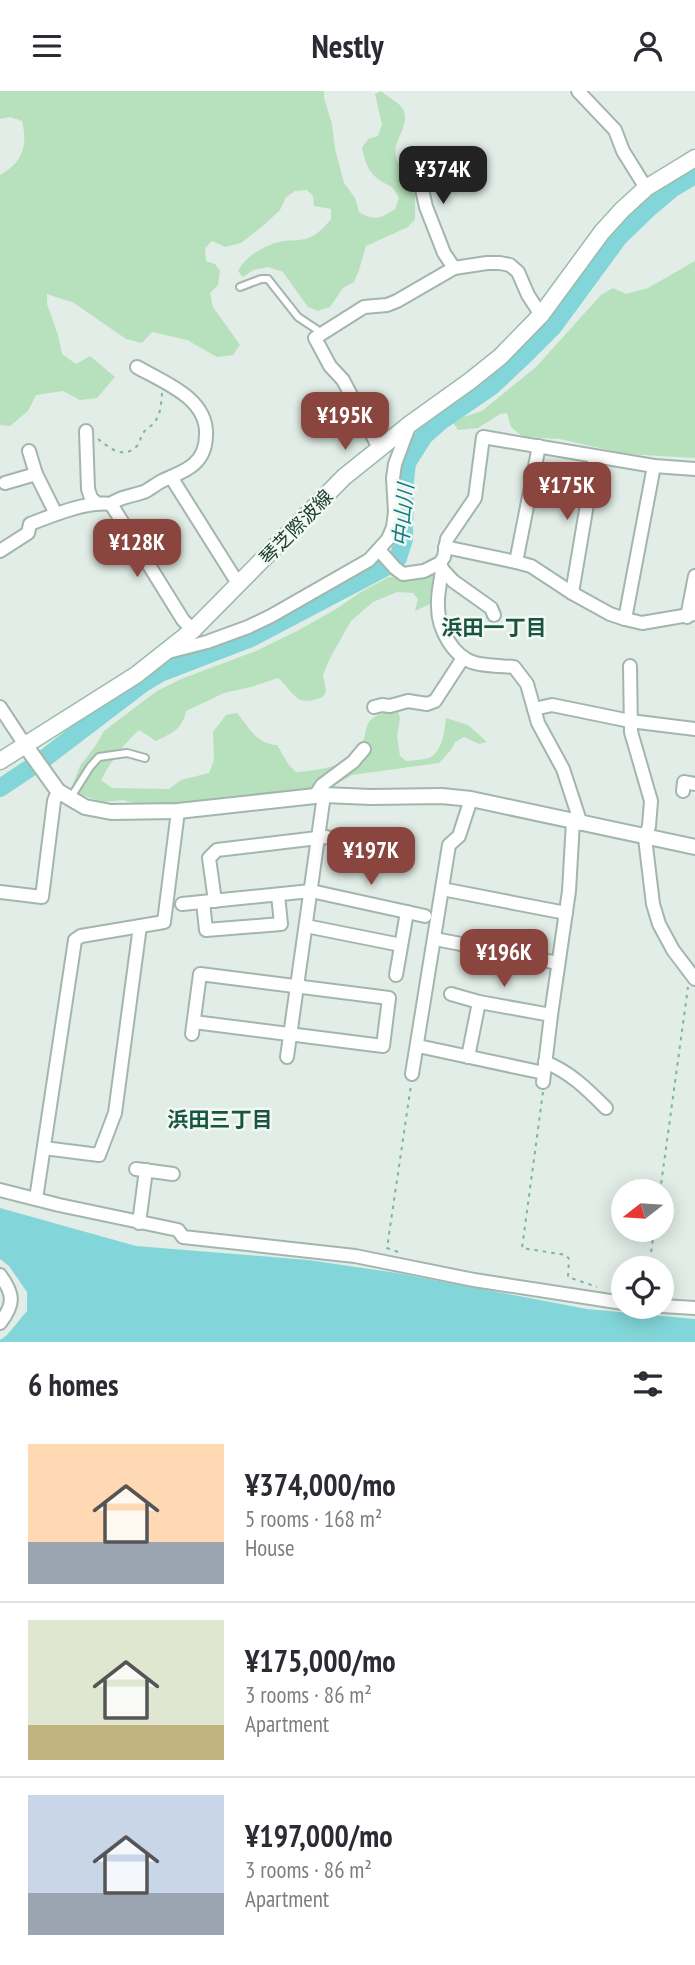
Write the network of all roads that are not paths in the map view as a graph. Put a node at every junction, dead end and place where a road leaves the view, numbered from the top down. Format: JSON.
{"nodes":[{"id":1,"x":578,"y":91,"type":"edge"},
{"id":2,"x":414,"y":154,"type":"dead end"},
{"id":3,"x":695,"y":158,"type":"edge"},
{"id":4,"x":646,"y":188,"type":"junction"},
{"id":5,"x":454,"y":268,"type":"junction"},
{"id":6,"x":240,"y":287,"type":"dead end"},
{"id":7,"x":541,"y":315,"type":"junction"},
{"id":8,"x":324,"y":334,"type":"junction"},
{"id":9,"x":136,"y":367,"type":"dead end"},
{"id":10,"x":410,"y":423,"type":"junction"},
{"id":11,"x":86,"y":431,"type":"road end"},
{"id":12,"x":539,"y":446,"type":"junction"},
{"id":13,"x":379,"y":448,"type":"junction"},
{"id":14,"x":29,"y":451,"type":"dead end"},
{"id":15,"x":596,"y":457,"type":"junction"},
{"id":16,"x":654,"y":466,"type":"junction"},
{"id":17,"x":695,"y":468,"type":"edge"},
{"id":18,"x":36,"y":474,"type":"junction"},
{"id":19,"x":171,"y":477,"type":"junction"},
{"id":20,"x":5,"y":483,"type":"dead end"},
{"id":21,"x":104,"y":504,"type":"junction"},
{"id":22,"x":56,"y":514,"type":"junction"},
{"id":23,"x":445,"y":547,"type":"junction"},
{"id":24,"x":0,"y":551,"type":"edge"},
{"id":25,"x":387,"y":558,"type":"junction"},
{"id":26,"x":516,"y":562,"type":"junction"},
{"id":27,"x":441,"y":566,"type":"junction"},
{"id":28,"x":695,"y":576,"type":"edge"},
{"id":29,"x":239,"y":585,"type":"junction"},
{"id":30,"x":572,"y":593,"type":"junction"},
{"id":31,"x":494,"y":615,"type":"dead end"},
{"id":32,"x":691,"y":616,"type":"edge"},
{"id":33,"x":625,"y":619,"type":"junction"},
{"id":34,"x":193,"y":630,"type":"junction"},
{"id":35,"x":167,"y":652,"type":"junction"},
{"id":36,"x":463,"y":658,"type":"junction"},
{"id":37,"x":630,"y":666,"type":"dead end"},
{"id":38,"x":0,"y":707,"type":"edge"},
{"id":39,"x":374,"y":707,"type":"dead end"},
{"id":40,"x":534,"y":709,"type":"junction"},
{"id":41,"x":630,"y":721,"type":"junction"},
{"id":42,"x":695,"y":729,"type":"edge"},
{"id":43,"x":364,"y":749,"type":"dead end"},
{"id":44,"x":33,"y":757,"type":"junction"},
{"id":45,"x":145,"y":758,"type":"dead end"},
{"id":46,"x":0,"y":761,"type":"edge"},
{"id":47,"x":695,"y":784,"type":"edge"},
{"id":48,"x":683,"y":790,"type":"dead end"},
{"id":49,"x":64,"y":795,"type":"junction"},
{"id":50,"x":320,"y":795,"type":"junction"},
{"id":51,"x":471,"y":799,"type":"junction"},
{"id":52,"x":178,"y":811,"type":"junction"},
{"id":53,"x":577,"y":823,"type":"junction"},
{"id":54,"x":645,"y":838,"type":"junction"},
{"id":55,"x":318,"y":839,"type":"junction"},
{"id":56,"x":368,"y":846,"type":"dead end"},
{"id":57,"x":695,"y":847,"type":"edge"},
{"id":58,"x":442,"y":889,"type":"junction"},
{"id":59,"x":311,"y":891,"type":"junction"},
{"id":60,"x":0,"y":892,"type":"edge"},
{"id":61,"x":278,"y":894,"type":"junction"},
{"id":62,"x":209,"y":901,"type":"junction"},
{"id":63,"x":182,"y":904,"type":"dead end"},
{"id":64,"x":407,"y":912,"type":"junction"},
{"id":65,"x":565,"y":913,"type":"junction"},
{"id":66,"x":425,"y":916,"type":"dead end"},
{"id":67,"x":140,"y":926,"type":"junction"},
{"id":68,"x":306,"y":926,"type":"junction"},
{"id":69,"x":435,"y":939,"type":"junction"},
{"id":70,"x":401,"y":945,"type":"junction"},
{"id":71,"x":558,"y":963,"type":"junction"},
{"id":72,"x":396,"y":975,"type":"dead end"},
{"id":73,"x":694,"y":978,"type":"edge"},
{"id":74,"x":297,"y":986,"type":"junction"},
{"id":75,"x":451,"y":994,"type":"dead end"},
{"id":76,"x":479,"y":1002,"type":"junction"},
{"id":77,"x":551,"y":1015,"type":"junction"},
{"id":78,"x":290,"y":1034,"type":"junction"},
{"id":79,"x":418,"y":1046,"type":"junction"},
{"id":80,"x":287,"y":1057,"type":"dead end"},
{"id":81,"x":468,"y":1057,"type":"junction"},
{"id":82,"x":544,"y":1072,"type":"junction"},
{"id":83,"x":412,"y":1074,"type":"road end"},
{"id":84,"x":606,"y":1108,"type":"dead end"},
{"id":85,"x":44,"y":1148,"type":"junction"},
{"id":86,"x":173,"y":1174,"type":"dead end"},
{"id":87,"x":0,"y":1190,"type":"edge"},
{"id":88,"x":36,"y":1199,"type":"junction"},
{"id":89,"x":139,"y":1223,"type":"junction"},
{"id":90,"x":0,"y":1275,"type":"edge"},
{"id":91,"x":611,"y":1301,"type":"edge"},
{"id":92,"x":674,"y":1307,"type":"edge"},
{"id":93,"x":695,"y":1308,"type":"edge"},
{"id":94,"x":0,"y":1323,"type":"edge"}],
"edges":[{"from":1,"to":4,"type":"street"},
{"from":2,"to":5,"type":"street"},
{"from":3,"to":4,"type":"main road","name":"琴芝際波線"},
{"from":4,"to":7,"type":"main road","name":"琴芝際波線"},
{"from":5,"to":7,"type":"street"},
{"from":5,"to":8,"type":"street"},
{"from":6,"to":8,"type":"lane"},
{"from":7,"to":10,"type":"main road","name":"琴芝際波線"},
{"from":8,"to":13,"type":"street"},
{"from":9,"to":19,"type":"street"},
{"from":10,"to":13,"type":"main road","name":"琴芝際波線"},
{"from":10,"to":25,"type":"street"},
{"from":11,"to":21,"type":"street"},
{"from":12,"to":15,"type":"street"},
{"from":12,"to":23,"type":"street"},
{"from":12,"to":26,"type":"street"},
{"from":13,"to":29,"type":"main road","name":"琴芝際波線"},
{"from":14,"to":18,"type":"street"},
{"from":15,"to":16,"type":"street"},
{"from":15,"to":30,"type":"street"},
{"from":16,"to":17,"type":"street"},
{"from":16,"to":33,"type":"street"},
{"from":18,"to":20,"type":"street"},
{"from":18,"to":22,"type":"street"},
{"from":19,"to":21,"type":"street"},
{"from":19,"to":29,"type":"street"},
{"from":21,"to":22,"type":"street"},
{"from":21,"to":34,"type":"street"},
{"from":22,"to":24,"type":"street"},
{"from":23,"to":26,"type":"street"},
{"from":23,"to":27,"type":"street"},
{"from":25,"to":27,"type":"street"},
{"from":25,"to":35,"type":"street"},
{"from":26,"to":30,"type":"street"},
{"from":27,"to":31,"type":"street"},
{"from":27,"to":36,"type":"street"},
{"from":28,"to":32,"type":"street"},
{"from":29,"to":34,"type":"main road","name":"琴芝際波線"},
{"from":30,"to":33,"type":"street"},
{"from":32,"to":33,"type":"street"},
{"from":34,"to":35,"type":"main road","name":"琴芝際波線"},
{"from":35,"to":44,"type":"main road","name":"琴芝際波線"},
{"from":36,"to":39,"type":"street"},
{"from":36,"to":40,"type":"street"},
{"from":37,"to":41,"type":"street"},
{"from":38,"to":44,"type":"street"},
{"from":40,"to":41,"type":"street"},
{"from":40,"to":53,"type":"street"},
{"from":41,"to":42,"type":"street"},
{"from":41,"to":54,"type":"street"},
{"from":43,"to":50,"type":"street"},
{"from":44,"to":46,"type":"main road","name":"琴芝際波線"},
{"from":44,"to":49,"type":"street"},
{"from":45,"to":49,"type":"lane"},
{"from":47,"to":48,"type":"street"},
{"from":49,"to":52,"type":"street"},
{"from":49,"to":60,"type":"street"},
{"from":50,"to":51,"type":"street"},
{"from":50,"to":52,"type":"street"},
{"from":50,"to":55,"type":"street"},
{"from":51,"to":53,"type":"street"},
{"from":51,"to":58,"type":"street"},
{"from":52,"to":67,"type":"street"},
{"from":53,"to":54,"type":"street"},
{"from":53,"to":65,"type":"street"},
{"from":54,"to":57,"type":"street"},
{"from":54,"to":73,"type":"street"},
{"from":55,"to":56,"type":"street"},
{"from":55,"to":59,"type":"street"},
{"from":55,"to":62,"type":"street"},
{"from":58,"to":65,"type":"street"},
{"from":58,"to":69,"type":"street"},
{"from":59,"to":61,"type":"street"},
{"from":59,"to":64,"type":"street"},
{"from":59,"to":68,"type":"street"},
{"from":61,"to":62,"type":"street"},
{"from":61,"to":62,"type":"street"},
{"from":62,"to":63,"type":"street"},
{"from":64,"to":66,"type":"street"},
{"from":64,"to":70,"type":"street"},
{"from":65,"to":71,"type":"street"},
{"from":67,"to":85,"type":"street"},
{"from":67,"to":85,"type":"street"},
{"from":68,"to":70,"type":"street"},
{"from":68,"to":74,"type":"street"},
{"from":69,"to":71,"type":"street"},
{"from":69,"to":79,"type":"street"},
{"from":70,"to":72,"type":"street"},
{"from":71,"to":77,"type":"street"},
{"from":74,"to":78,"type":"street"},
{"from":74,"to":78,"type":"street"},
{"from":74,"to":78,"type":"street"},
{"from":75,"to":76,"type":"street"},
{"from":76,"to":77,"type":"street"},
{"from":76,"to":81,"type":"street"},
{"from":77,"to":82,"type":"street"},
{"from":78,"to":80,"type":"street"},
{"from":79,"to":81,"type":"street"},
{"from":79,"to":83,"type":"street"},
{"from":81,"to":82,"type":"street"},
{"from":82,"to":84,"type":"street"},
{"from":85,"to":88,"type":"street"},
{"from":86,"to":89,"type":"street"},
{"from":87,"to":88,"type":"street"},
{"from":88,"to":89,"type":"street"},
{"from":89,"to":91,"type":"street"},
{"from":90,"to":94,"type":"street"},
{"from":92,"to":93,"type":"street"}]}
